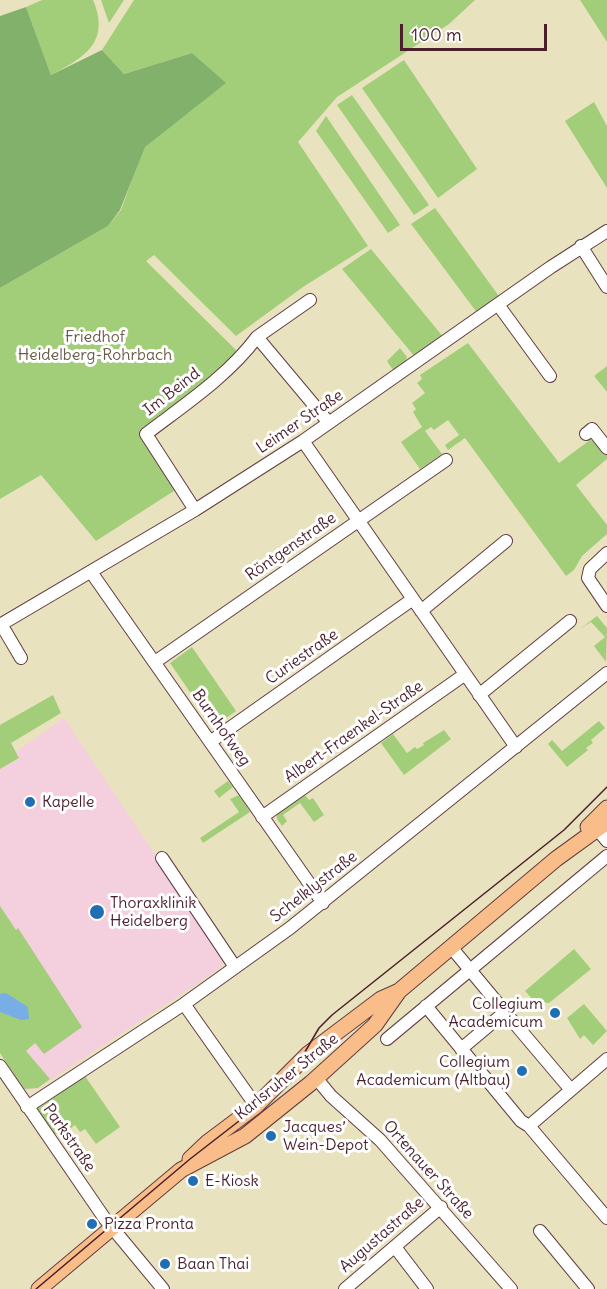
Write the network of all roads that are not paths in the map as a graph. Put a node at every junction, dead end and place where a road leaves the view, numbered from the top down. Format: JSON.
{"nodes":[{"id":1,"x":607,"y":231,"type":"edge"},
{"id":2,"x":582,"y":246,"type":"junction"},
{"id":3,"x":607,"y":287,"type":"edge"},
{"id":4,"x":310,"y":300,"type":"dead end"},
{"id":5,"x":499,"y":306,"type":"junction"},
{"id":6,"x":257,"y":337,"type":"junction"},
{"id":7,"x":550,"y":376,"type":"dead end"},
{"id":8,"x":329,"y":423,"type":"junction"},
{"id":9,"x":586,"y":434,"type":"dead end"},
{"id":10,"x":303,"y":441,"type":"junction"},
{"id":11,"x":607,"y":448,"type":"edge"},
{"id":12,"x":446,"y":459,"type":"dead end"},
{"id":13,"x":195,"y":510,"type":"junction"},
{"id":14,"x":358,"y":520,"type":"junction"},
{"id":15,"x":506,"y":541,"type":"dead end"},
{"id":16,"x":607,"y":553,"type":"edge"},
{"id":17,"x":91,"y":572,"type":"junction"},
{"id":18,"x":592,"y":586,"type":"junction"},
{"id":19,"x":412,"y":599,"type":"junction"},
{"id":20,"x":607,"y":601,"type":"edge"},
{"id":21,"x":607,"y":606,"type":"edge"},
{"id":22,"x":421,"y":611,"type":"junction"},
{"id":23,"x":570,"y":621,"type":"dead end"},
{"id":24,"x":1,"y":625,"type":"edge"},
{"id":25,"x":21,"y":658,"type":"dead end"},
{"id":26,"x":155,"y":662,"type":"junction"},
{"id":27,"x":607,"y":673,"type":"edge"},
{"id":28,"x":464,"y":675,"type":"junction"},
{"id":29,"x":479,"y":695,"type":"junction"},
{"id":30,"x":210,"y":742,"type":"junction"},
{"id":31,"x":516,"y":747,"type":"junction"},
{"id":32,"x":607,"y":808,"type":"edge"},
{"id":33,"x":262,"y":817,"type":"junction"},
{"id":34,"x":604,"y":831,"type":"edge"},
{"id":35,"x":607,"y":856,"type":"edge"},
{"id":36,"x":162,"y":858,"type":"dead end"},
{"id":37,"x":556,"y":859,"type":"junction"},
{"id":38,"x":323,"y":903,"type":"junction"},
{"id":39,"x":451,"y":947,"type":"junction"},
{"id":40,"x":235,"y":968,"type":"junction"},
{"id":41,"x":470,"y":970,"type":"junction"},
{"id":42,"x":399,"y":991,"type":"junction"},
{"id":43,"x":184,"y":1004,"type":"junction"},
{"id":44,"x":426,"y":1006,"type":"junction"},
{"id":45,"x":505,"y":1012,"type":"junction"},
{"id":46,"x":341,"y":1032,"type":"junction"},
{"id":47,"x":387,"y":1039,"type":"dead end"},
{"id":48,"x":461,"y":1048,"type":"junction"},
{"id":49,"x":0,"y":1066,"type":"edge"},
{"id":50,"x":605,"y":1066,"type":"edge"},
{"id":51,"x":317,"y":1078,"type":"junction"},
{"id":52,"x":571,"y":1090,"type":"junction"},
{"id":53,"x":256,"y":1106,"type":"junction"},
{"id":54,"x":27,"y":1107,"type":"junction"},
{"id":55,"x":529,"y":1126,"type":"junction"},
{"id":56,"x":181,"y":1170,"type":"junction"},
{"id":57,"x":441,"y":1207,"type":"junction"},
{"id":58,"x":607,"y":1218,"type":"edge"},
{"id":59,"x":112,"y":1227,"type":"junction"},
{"id":60,"x":540,"y":1231,"type":"dead end"},
{"id":61,"x":395,"y":1247,"type":"junction"},
{"id":62,"x":39,"y":1289,"type":"edge"},
{"id":63,"x":163,"y":1289,"type":"edge"},
{"id":64,"x":345,"y":1289,"type":"edge"},
{"id":65,"x":427,"y":1289,"type":"edge"},
{"id":66,"x":511,"y":1289,"type":"edge"},
{"id":67,"x":588,"y":1289,"type":"edge"}],
"edges":[{"from":1,"to":2,"type":"street","name":"Leimer Straße"},
{"from":2,"to":3,"type":"street"},
{"from":2,"to":5,"type":"street","name":"Leimer Straße"},
{"from":4,"to":6,"type":"street","name":"Im Beind"},
{"from":5,"to":7,"type":"street"},
{"from":5,"to":8,"type":"street","name":"Leimer Straße"},
{"from":6,"to":8,"type":"street"},
{"from":6,"to":13,"type":"street","name":"Im Beind"},
{"from":8,"to":10,"type":"street","name":"Leimer Straße"},
{"from":9,"to":11,"type":"street"},
{"from":10,"to":13,"type":"street","name":"Leimer Straße"},
{"from":10,"to":14,"type":"street"},
{"from":12,"to":14,"type":"street","name":"Röntgenstraße"},
{"from":13,"to":17,"type":"street","name":"Leimer Straße"},
{"from":14,"to":19,"type":"street"},
{"from":14,"to":26,"type":"street","name":"Röntgenstraße"},
{"from":15,"to":22,"type":"street"},
{"from":16,"to":18,"type":"street"},
{"from":17,"to":24,"type":"street","name":"Leimer Straße"},
{"from":17,"to":26,"type":"street","name":"Burnhofweg"},
{"from":18,"to":20,"type":"street"},
{"from":18,"to":21,"type":"street"},
{"from":19,"to":22,"type":"street"},
{"from":19,"to":30,"type":"street","name":"Curiestraße"},
{"from":22,"to":28,"type":"street"},
{"from":23,"to":29,"type":"street"},
{"from":24,"to":25,"type":"street","name":"Leimer Straße"},
{"from":26,"to":30,"type":"street","name":"Burnhofweg"},
{"from":27,"to":31,"type":"street","name":"Schelklystraße"},
{"from":28,"to":29,"type":"street"},
{"from":28,"to":33,"type":"street","name":"Albert-Fraenkel-Straße"},
{"from":29,"to":31,"type":"street"},
{"from":30,"to":33,"type":"street","name":"Burnhofweg"},
{"from":31,"to":38,"type":"street","name":"Schelklystraße"},
{"from":32,"to":37,"type":"main road","name":"Karlsruher Straße"},
{"from":33,"to":38,"type":"street","name":"Burnhofweg"},
{"from":34,"to":37,"type":"main road","name":"Karlsruher Straße"},
{"from":35,"to":41,"type":"street"},
{"from":36,"to":40,"type":"street"},
{"from":37,"to":39,"type":"main road","name":"Karlsruher Straße"},
{"from":38,"to":40,"type":"street","name":"Schelklystraße"},
{"from":39,"to":41,"type":"street"},
{"from":39,"to":42,"type":"main road","name":"Karlsruher Straße"},
{"from":40,"to":43,"type":"street","name":"Schelklystraße"},
{"from":41,"to":44,"type":"street"},
{"from":41,"to":45,"type":"street"},
{"from":42,"to":46,"type":"main road","name":"Karlsruher Straße"},
{"from":42,"to":51,"type":"main road","name":"Karlsruher Straße"},
{"from":43,"to":53,"type":"street"},
{"from":43,"to":54,"type":"street","name":"Schelklystraße"},
{"from":44,"to":47,"type":"street"},
{"from":44,"to":48,"type":"street"},
{"from":45,"to":48,"type":"street"},
{"from":45,"to":52,"type":"street"},
{"from":46,"to":51,"type":"main road"},
{"from":46,"to":53,"type":"main road","name":"Karlsruher Straße"},
{"from":48,"to":55,"type":"street"},
{"from":49,"to":54,"type":"street","name":"Parkstraße"},
{"from":50,"to":52,"type":"street"},
{"from":51,"to":56,"type":"main road","name":"Karlsruher Straße"},
{"from":51,"to":57,"type":"street","name":"Ortenauer Straße"},
{"from":52,"to":55,"type":"street"},
{"from":53,"to":56,"type":"main road","name":"Karlsruher Straße"},
{"from":54,"to":59,"type":"street","name":"Parkstraße"},
{"from":55,"to":58,"type":"street"},
{"from":56,"to":59,"type":"main road","name":"Karlsruher Straße"},
{"from":57,"to":61,"type":"street","name":"Augustastraße"},
{"from":57,"to":66,"type":"street","name":"Ortenauer Straße"},
{"from":59,"to":62,"type":"main road","name":"Karlsruher Straße"},
{"from":59,"to":63,"type":"street","name":"Parkstraße"},
{"from":60,"to":67,"type":"street"},
{"from":61,"to":64,"type":"street","name":"Augustastraße"},
{"from":61,"to":65,"type":"street"}]}
